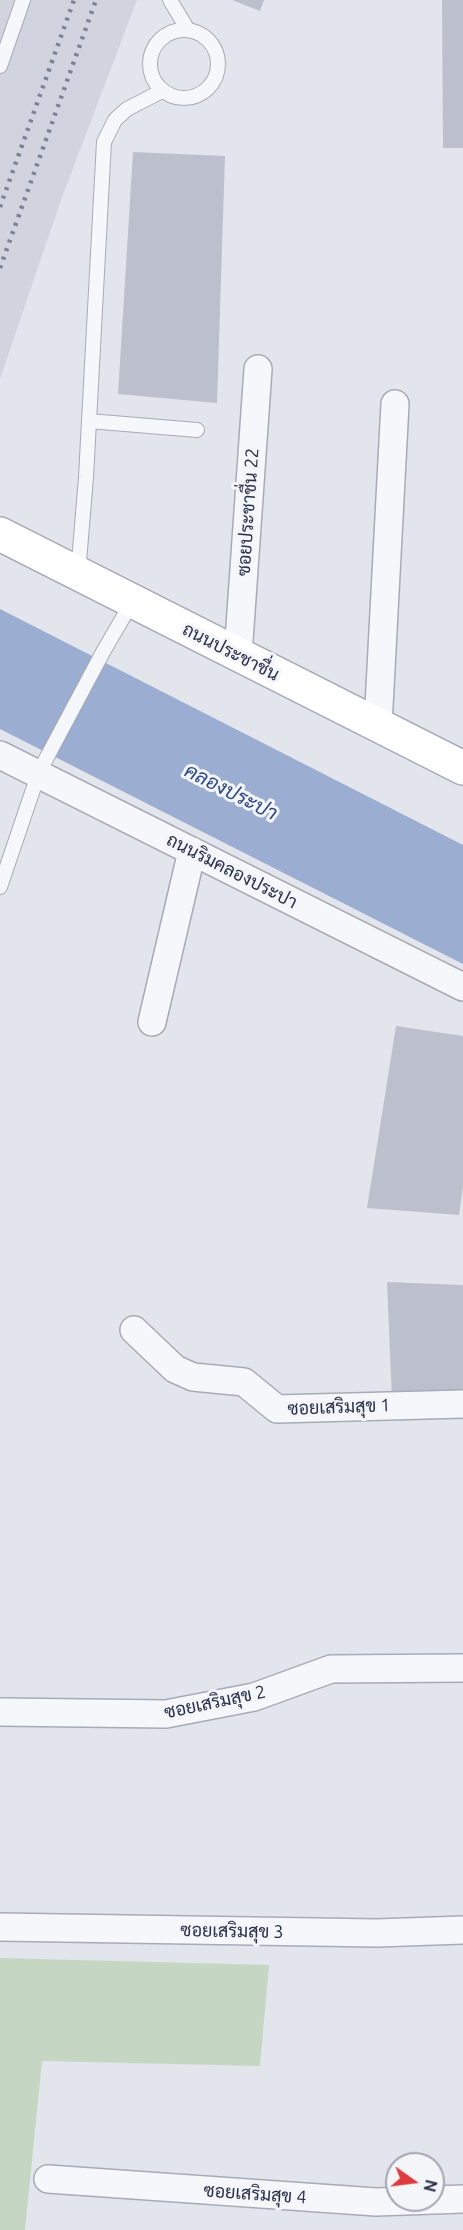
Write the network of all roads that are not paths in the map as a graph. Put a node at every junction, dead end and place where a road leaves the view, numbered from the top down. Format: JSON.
{"nodes":[{"id":1,"x":23,"y":0,"type":"edge"},
{"id":2,"x":170,"y":0,"type":"edge"},
{"id":3,"x":188,"y":30,"type":"junction"},
{"id":4,"x":0,"y":66,"type":"edge"},
{"id":5,"x":162,"y":91,"type":"junction"},
{"id":6,"x":258,"y":369,"type":"dead end"},
{"id":7,"x":395,"y":404,"type":"dead end"},
{"id":8,"x":89,"y":421,"type":"junction"},
{"id":9,"x":197,"y":430,"type":"dead end"},
{"id":10,"x":0,"y":534,"type":"edge"},
{"id":11,"x":78,"y":574,"type":"junction"},
{"id":12,"x":132,"y":602,"type":"junction"},
{"id":13,"x":238,"y":655,"type":"junction"},
{"id":14,"x":378,"y":725,"type":"junction"},
{"id":15,"x":0,"y":755,"type":"edge"},
{"id":16,"x":461,"y":763,"type":"edge"},
{"id":17,"x":43,"y":766,"type":"junction"},
{"id":18,"x":192,"y":851,"type":"junction"},
{"id":19,"x":0,"y":887,"type":"edge"},
{"id":20,"x":463,"y":987,"type":"edge"},
{"id":21,"x":152,"y":1022,"type":"dead end"},
{"id":22,"x":134,"y":1330,"type":"dead end"},
{"id":23,"x":463,"y":1404,"type":"edge"},
{"id":24,"x":463,"y":1668,"type":"edge"},
{"id":25,"x":0,"y":1712,"type":"edge"},
{"id":26,"x":0,"y":1927,"type":"edge"},
{"id":27,"x":463,"y":1930,"type":"edge"},
{"id":28,"x":48,"y":2179,"type":"dead end"},
{"id":29,"x":463,"y":2199,"type":"edge"}],
"edges":[{"from":1,"to":4,"type":"lane"},
{"from":2,"to":3,"type":"lane"},
{"from":3,"to":5,"type":"lane"},
{"from":3,"to":5,"type":"lane"},
{"from":5,"to":8,"type":"lane"},
{"from":6,"to":13,"type":"street","name":"ซอยประชาชื่น 22"},
{"from":7,"to":14,"type":"street"},
{"from":8,"to":9,"type":"lane"},
{"from":8,"to":11,"type":"lane"},
{"from":10,"to":11,"type":"main road","name":"ถนนประชาชื่น"},
{"from":11,"to":12,"type":"main road","name":"ถนนประชาชื่น"},
{"from":12,"to":13,"type":"main road","name":"ถนนประชาชื่น"},
{"from":12,"to":17,"type":"lane"},
{"from":13,"to":14,"type":"main road","name":"ถนนประชาชื่น"},
{"from":14,"to":16,"type":"main road","name":"ถนนประชาชื่น"},
{"from":15,"to":17,"type":"street","name":"ถนนริมคลองประปา"},
{"from":17,"to":18,"type":"street","name":"ถนนริมคลองประปา"},
{"from":17,"to":19,"type":"lane"},
{"from":18,"to":20,"type":"street","name":"ถนนริมคลองประปา"},
{"from":18,"to":21,"type":"street"},
{"from":22,"to":23,"type":"street","name":"ซอยเสริมสุข 1"},
{"from":24,"to":25,"type":"street","name":"ซอยเสริมสุข 2"},
{"from":26,"to":27,"type":"street","name":"ซอยเสริมสุข 3"},
{"from":28,"to":29,"type":"street","name":"ซอยเสริมสุข 4"}]}
